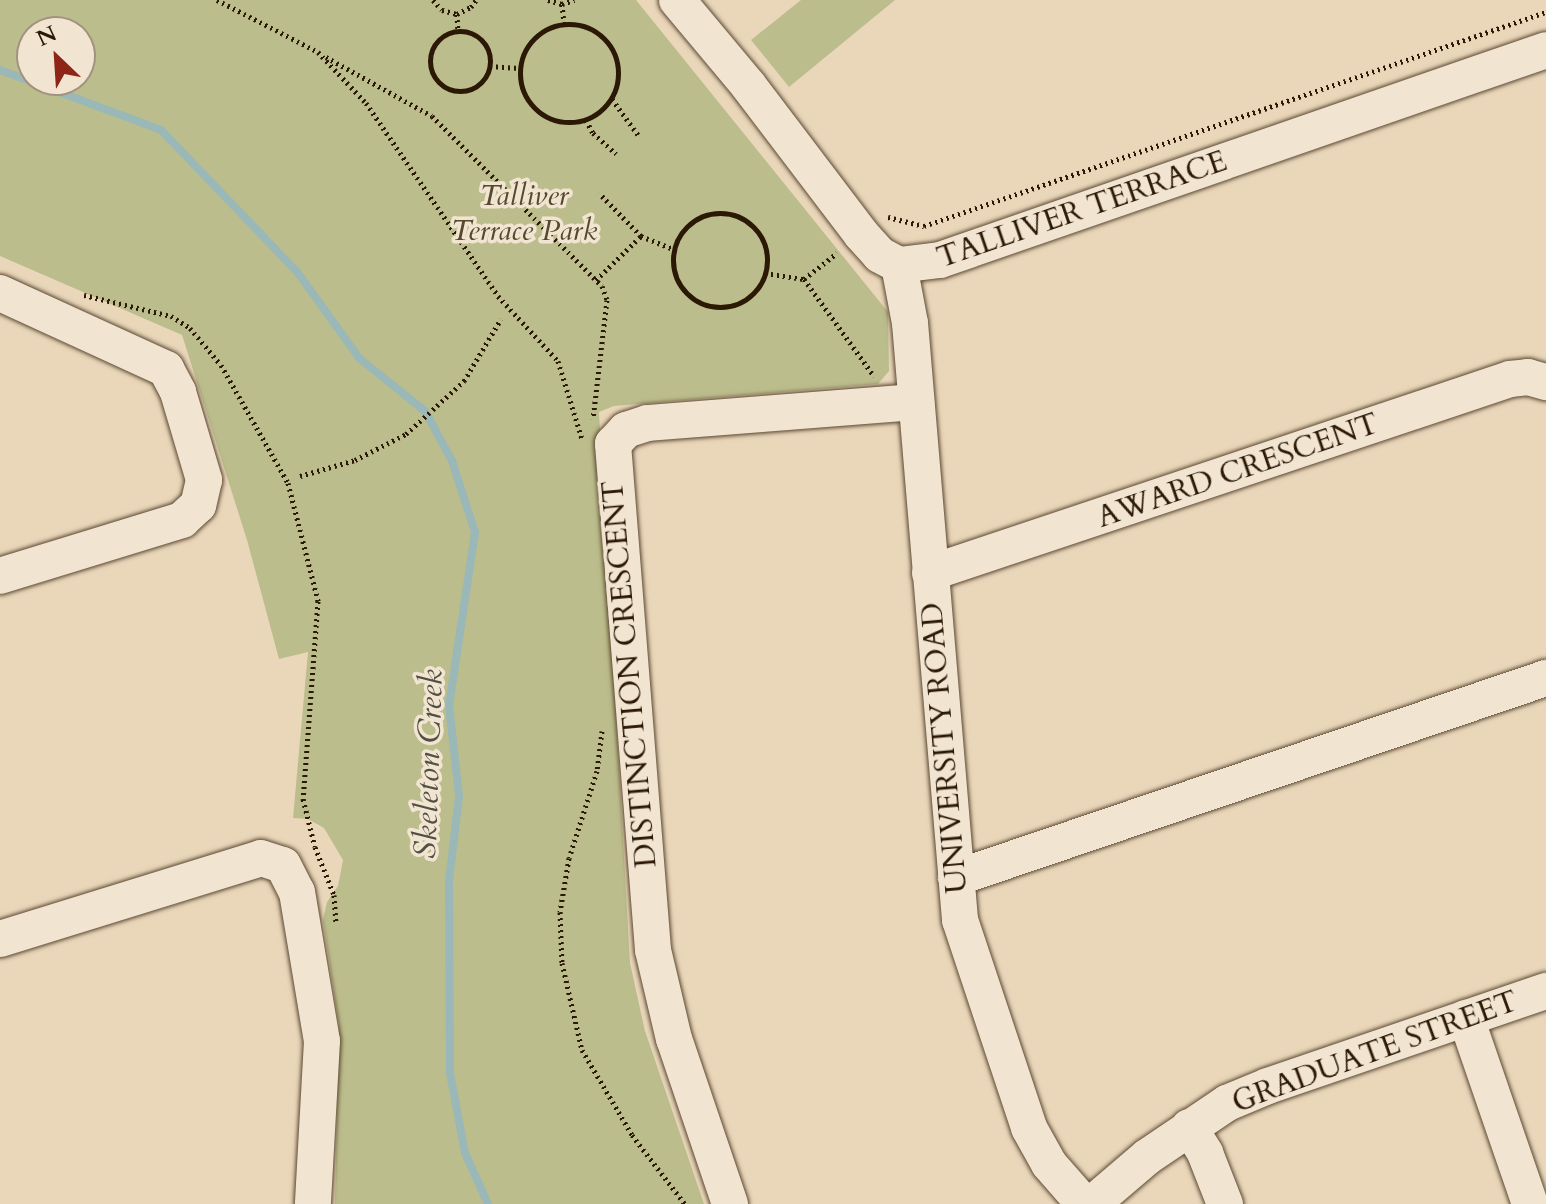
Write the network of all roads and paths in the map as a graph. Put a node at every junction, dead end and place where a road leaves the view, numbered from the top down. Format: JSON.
{"nodes":[{"id":1,"x":217,"y":0,"type":"edge"},
{"id":2,"x":433,"y":0,"type":"edge"},
{"id":3,"x":476,"y":0,"type":"edge"},
{"id":4,"x":548,"y":0,"type":"edge"},
{"id":5,"x":574,"y":0,"type":"edge"},
{"id":6,"x":677,"y":0,"type":"edge"},
{"id":7,"x":562,"y":4,"type":"junction"},
{"id":8,"x":1546,"y":12,"type":"edge"},
{"id":9,"x":457,"y":14,"type":"junction"},
{"id":10,"x":564,"y":24,"type":"junction"},
{"id":11,"x":458,"y":32,"type":"junction"},
{"id":12,"x":1546,"y":50,"type":"edge"},
{"id":13,"x":318,"y":52,"type":"junction"},
{"id":14,"x":490,"y":66,"type":"junction"},
{"id":15,"x":519,"y":68,"type":"junction"},
{"id":16,"x":612,"y":99,"type":"junction"},
{"id":17,"x":586,"y":120,"type":"junction"},
{"id":18,"x":639,"y":136,"type":"dead end"},
{"id":19,"x":616,"y":154,"type":"dead end"},
{"id":20,"x":599,"y":193,"type":"dead end"},
{"id":21,"x":882,"y":212,"type":"dead end"},
{"id":22,"x":641,"y":236,"type":"junction"},
{"id":23,"x":674,"y":249,"type":"junction"},
{"id":24,"x":899,"y":265,"type":"junction"},
{"id":25,"x":765,"y":273,"type":"junction"},
{"id":26,"x":596,"y":280,"type":"junction"},
{"id":27,"x":0,"y":293,"type":"edge"},
{"id":28,"x":501,"y":319,"type":"dead end"},
{"id":29,"x":1546,"y":382,"type":"edge"},
{"id":30,"x":916,"y":402,"type":"junction"},
{"id":31,"x":881,"y":404,"type":"junction"},
{"id":32,"x":592,"y":434,"type":"dead end"},
{"id":33,"x":584,"y":447,"type":"dead end"},
{"id":34,"x":300,"y":476,"type":"dead end"},
{"id":35,"x":288,"y":483,"type":"dead end"},
{"id":36,"x":930,"y":573,"type":"junction"},
{"id":37,"x":0,"y":576,"type":"edge"},
{"id":38,"x":1546,"y":678,"type":"edge"},
{"id":39,"x":602,"y":725,"type":"dead end"},
{"id":40,"x":956,"y":878,"type":"junction"},
{"id":41,"x":337,"y":927,"type":"dead end"},
{"id":42,"x":0,"y":939,"type":"edge"},
{"id":43,"x":1546,"y":991,"type":"edge"},
{"id":44,"x":1466,"y":1018,"type":"junction"},
{"id":45,"x":1189,"y":1127,"type":"junction"},
{"id":46,"x":313,"y":1204,"type":"edge"},
{"id":47,"x":685,"y":1204,"type":"edge"},
{"id":48,"x":730,"y":1204,"type":"edge"},
{"id":49,"x":1084,"y":1204,"type":"edge"},
{"id":50,"x":1092,"y":1204,"type":"edge"},
{"id":51,"x":1225,"y":1204,"type":"edge"},
{"id":52,"x":1530,"y":1204,"type":"edge"}],
"edges":[{"from":1,"to":13,"type":"path"},
{"from":2,"to":9,"type":"path"},
{"from":3,"to":9,"type":"path"},
{"from":4,"to":7,"type":"path"},
{"from":5,"to":7,"type":"path"},
{"from":6,"to":24,"type":"street","name":"TALLIVER TERRACE"},
{"from":7,"to":10,"type":"path"},
{"from":8,"to":21,"type":"path"},
{"from":9,"to":11,"type":"path"},
{"from":10,"to":15,"type":"path"},
{"from":10,"to":16,"type":"path"},
{"from":11,"to":14,"type":"path"},
{"from":11,"to":14,"type":"path"},
{"from":12,"to":24,"type":"street","name":"TALLIVER TERRACE"},
{"from":13,"to":26,"type":"path"},
{"from":13,"to":33,"type":"path"},
{"from":14,"to":15,"type":"path"},
{"from":15,"to":17,"type":"path"},
{"from":16,"to":17,"type":"path"},
{"from":16,"to":18,"type":"path"},
{"from":17,"to":19,"type":"path"},
{"from":20,"to":22,"type":"path"},
{"from":22,"to":23,"type":"path"},
{"from":22,"to":26,"type":"path"},
{"from":23,"to":25,"type":"path"},
{"from":23,"to":25,"type":"path"},
{"from":24,"to":30,"type":"street","name":"UNIVERSITY ROAD"},
{"from":25,"to":31,"type":"path"},
{"from":26,"to":32,"type":"path"},
{"from":27,"to":37,"type":"street"},
{"from":28,"to":34,"type":"path"},
{"from":29,"to":36,"type":"street","name":"AWARD CRESCENT"},
{"from":30,"to":31,"type":"street","name":"DISTINCTION CRESCENT"},
{"from":30,"to":36,"type":"street","name":"UNIVERSITY ROAD"},
{"from":31,"to":48,"type":"street","name":"DISTINCTION CRESCENT"},
{"from":35,"to":41,"type":"path"},
{"from":36,"to":40,"type":"street","name":"UNIVERSITY ROAD"},
{"from":38,"to":40,"type":"street"},
{"from":39,"to":47,"type":"path"},
{"from":40,"to":49,"type":"street","name":"UNIVERSITY ROAD"},
{"from":42,"to":46,"type":"street"},
{"from":43,"to":44,"type":"street","name":"GRADUATE STREET"},
{"from":44,"to":45,"type":"street","name":"GRADUATE STREET"},
{"from":44,"to":52,"type":"street"},
{"from":45,"to":50,"type":"street","name":"GRADUATE STREET"},
{"from":45,"to":51,"type":"street"}]}
